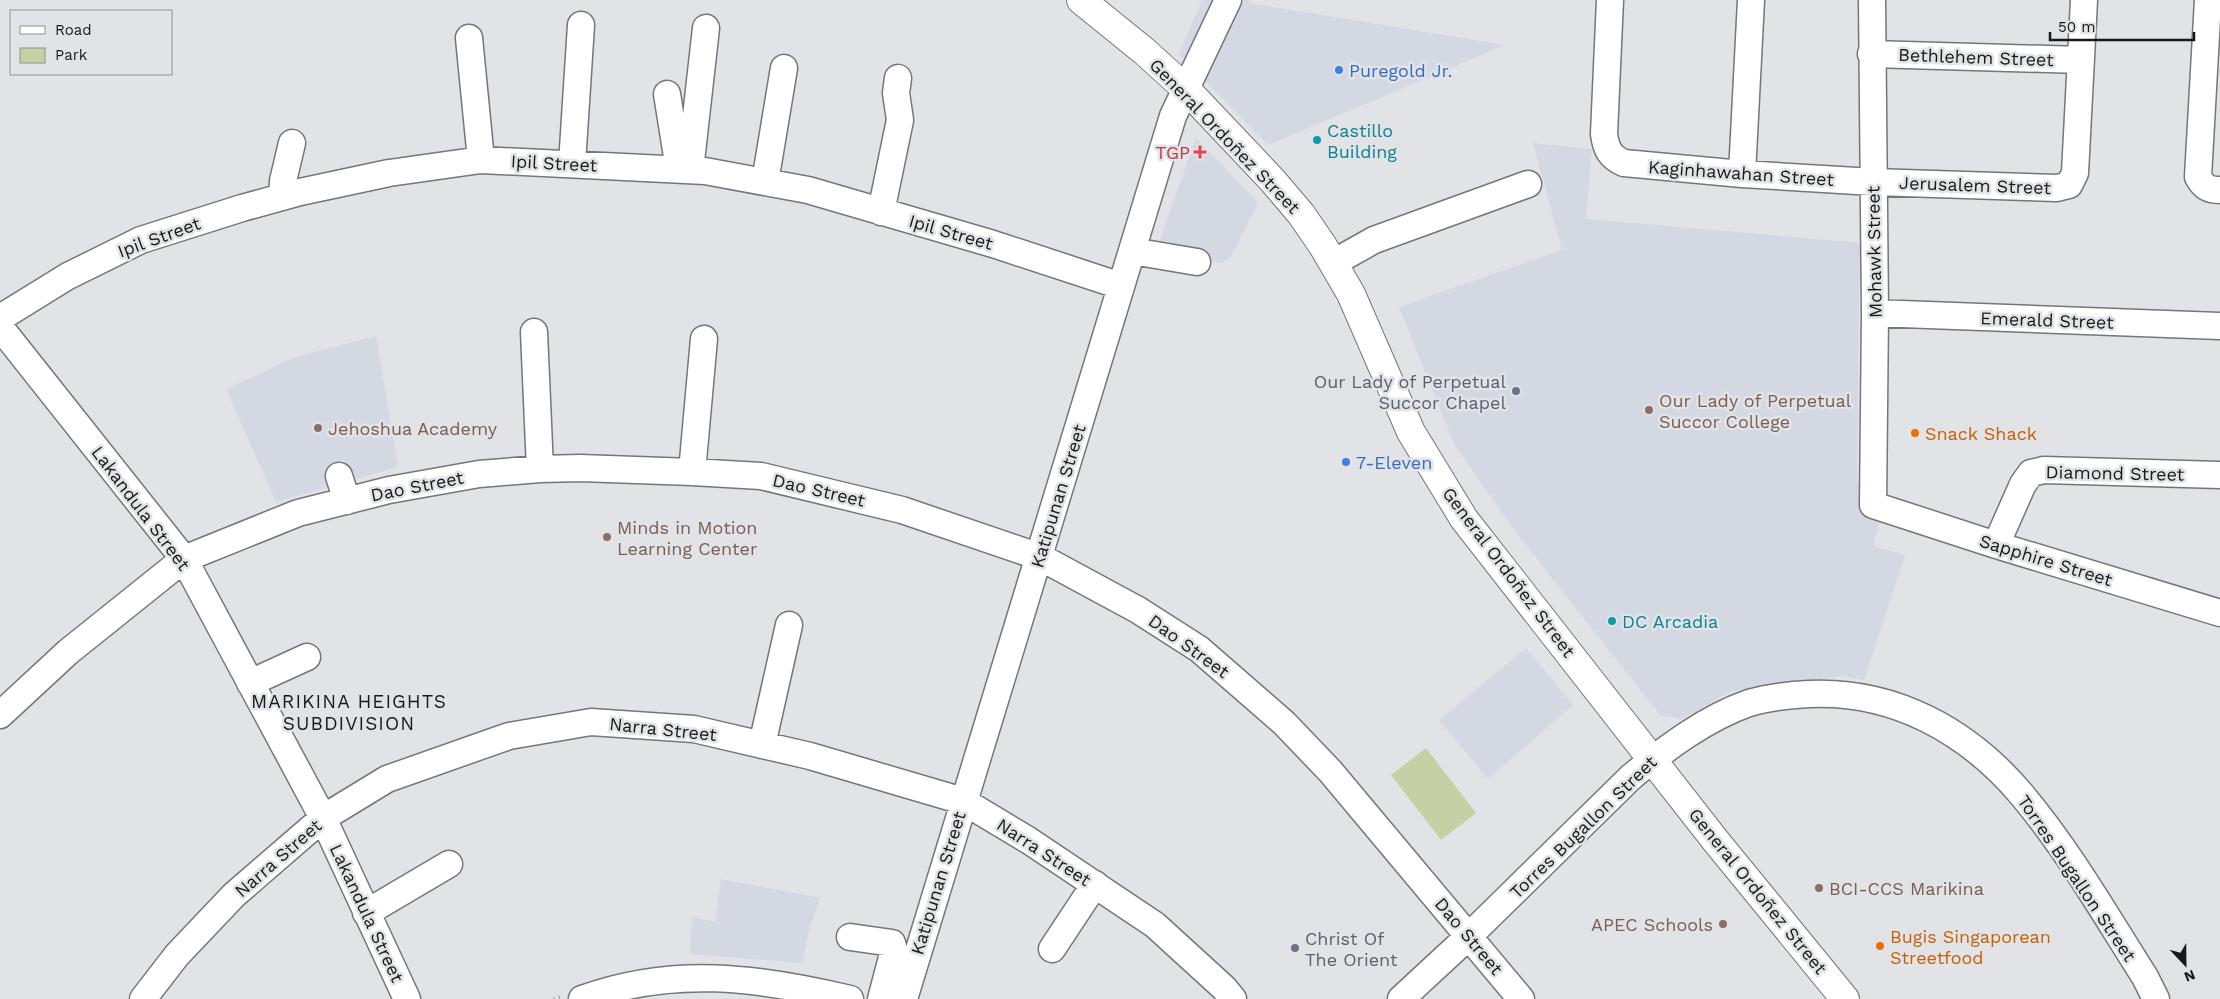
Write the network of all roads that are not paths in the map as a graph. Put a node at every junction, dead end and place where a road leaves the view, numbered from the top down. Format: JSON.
{"nodes":[{"id":1,"x":1081,"y":0,"type":"edge"},
{"id":2,"x":1228,"y":0,"type":"edge"},
{"id":3,"x":1610,"y":0,"type":"edge"},
{"id":4,"x":1751,"y":0,"type":"edge"},
{"id":5,"x":1872,"y":0,"type":"edge"},
{"id":6,"x":2084,"y":0,"type":"edge"},
{"id":7,"x":2208,"y":0,"type":"edge"},
{"id":8,"x":581,"y":25,"type":"dead end"},
{"id":9,"x":706,"y":28,"type":"dead end"},
{"id":10,"x":469,"y":38,"type":"dead end"},
{"id":11,"x":1871,"y":54,"type":"junction"},
{"id":12,"x":2081,"y":60,"type":"junction"},
{"id":13,"x":784,"y":68,"type":"dead end"},
{"id":14,"x":898,"y":78,"type":"dead end"},
{"id":15,"x":1186,"y":89,"type":"junction"},
{"id":16,"x":667,"y":94,"type":"dead end"},
{"id":17,"x":292,"y":143,"type":"dead end"},
{"id":18,"x":481,"y":160,"type":"junction"},
{"id":19,"x":572,"y":164,"type":"junction"},
{"id":20,"x":684,"y":170,"type":"junction"},
{"id":21,"x":1742,"y":174,"type":"junction"},
{"id":22,"x":765,"y":182,"type":"junction"},
{"id":23,"x":1873,"y":182,"type":"junction"},
{"id":24,"x":1528,"y":184,"type":"dead end"},
{"id":25,"x":2220,"y":190,"type":"edge"},
{"id":26,"x":282,"y":197,"type":"junction"},
{"id":27,"x":881,"y":212,"type":"junction"},
{"id":28,"x":1132,"y":251,"type":"junction"},
{"id":29,"x":1197,"y":262,"type":"dead end"},
{"id":30,"x":1333,"y":263,"type":"junction"},
{"id":31,"x":1121,"y":286,"type":"junction"},
{"id":32,"x":1875,"y":314,"type":"junction"},
{"id":33,"x":0,"y":318,"type":"edge"},
{"id":34,"x":2220,"y":326,"type":"edge"},
{"id":35,"x":0,"y":327,"type":"edge"},
{"id":36,"x":534,"y":332,"type":"dead end"},
{"id":37,"x":704,"y":339,"type":"dead end"},
{"id":38,"x":540,"y":469,"type":"junction"},
{"id":39,"x":692,"y":472,"type":"junction"},
{"id":40,"x":2220,"y":475,"type":"edge"},
{"id":41,"x":339,"y":476,"type":"dead end"},
{"id":42,"x":347,"y":501,"type":"junction"},
{"id":43,"x":1873,"y":505,"type":"joint"},
{"id":44,"x":1996,"y":545,"type":"junction"},
{"id":45,"x":1040,"y":557,"type":"junction"},
{"id":46,"x":184,"y":560,"type":"junction"},
{"id":47,"x":2220,"y":613,"type":"edge"},
{"id":48,"x":789,"y":625,"type":"dead end"},
{"id":49,"x":307,"y":657,"type":"dead end"},
{"id":50,"x":250,"y":683,"type":"junction"},
{"id":51,"x":0,"y":715,"type":"edge"},
{"id":52,"x":762,"y":745,"type":"junction"},
{"id":53,"x":1652,"y":759,"type":"junction"},
{"id":54,"x":963,"y":801,"type":"junction"},
{"id":55,"x":323,"y":818,"type":"junction"},
{"id":56,"x":449,"y":864,"type":"dead end"},
{"id":57,"x":1095,"y":884,"type":"junction"},
{"id":58,"x":366,"y":913,"type":"junction"},
{"id":59,"x":1469,"y":936,"type":"junction"},
{"id":60,"x":850,"y":937,"type":"dead end"},
{"id":61,"x":1052,"y":949,"type":"dead end"},
{"id":62,"x":143,"y":999,"type":"edge"},
{"id":63,"x":406,"y":999,"type":"edge"},
{"id":64,"x":582,"y":999,"type":"edge"},
{"id":65,"x":850,"y":999,"type":"edge"},
{"id":66,"x":881,"y":999,"type":"edge"},
{"id":67,"x":904,"y":999,"type":"edge"},
{"id":68,"x":1232,"y":999,"type":"edge"},
{"id":69,"x":1401,"y":999,"type":"edge"},
{"id":70,"x":1521,"y":999,"type":"edge"},
{"id":71,"x":1845,"y":999,"type":"edge"},
{"id":72,"x":2156,"y":999,"type":"edge"}],
"edges":[{"from":1,"to":15,"type":"main road","name":"General Ordoñez Street"},
{"from":2,"to":15,"type":"street","name":"Katipunan Street"},
{"from":3,"to":21,"type":"street","name":"Kaginhawahan Street"},
{"from":4,"to":21,"type":"street"},
{"from":5,"to":11,"type":"street","name":"Mohawk Street"},
{"from":6,"to":12,"type":"street","name":"Jerusalem Street"},
{"from":7,"to":25,"type":"street"},
{"from":8,"to":19,"type":"street"},
{"from":9,"to":20,"type":"street"},
{"from":10,"to":18,"type":"street"},
{"from":11,"to":12,"type":"street","name":"Bethlehem Street"},
{"from":11,"to":23,"type":"street","name":"Mohawk Street"},
{"from":12,"to":23,"type":"street","name":"Jerusalem Street"},
{"from":13,"to":22,"type":"street"},
{"from":14,"to":27,"type":"street"},
{"from":15,"to":28,"type":"street","name":"Katipunan Street"},
{"from":15,"to":30,"type":"main road","name":"General Ordoñez Street"},
{"from":16,"to":20,"type":"street"},
{"from":17,"to":26,"type":"street"},
{"from":18,"to":19,"type":"street","name":"Ipil Street"},
{"from":18,"to":26,"type":"street","name":"Ipil Street"},
{"from":19,"to":20,"type":"street","name":"Ipil Street"},
{"from":20,"to":22,"type":"street","name":"Ipil Street"},
{"from":21,"to":23,"type":"street","name":"Kaginhawahan Street"},
{"from":22,"to":27,"type":"street","name":"Ipil Street"},
{"from":23,"to":32,"type":"street","name":"Mohawk Street"},
{"from":24,"to":30,"type":"street"},
{"from":26,"to":33,"type":"street","name":"Ipil Street"},
{"from":27,"to":31,"type":"street","name":"Ipil Street"},
{"from":28,"to":29,"type":"street"},
{"from":28,"to":31,"type":"street","name":"Katipunan Street"},
{"from":30,"to":53,"type":"main road","name":"General Ordoñez Street"},
{"from":31,"to":45,"type":"street","name":"Katipunan Street"},
{"from":32,"to":34,"type":"street","name":"Emerald Street"},
{"from":32,"to":43,"type":"street","name":"Mohawk Street"},
{"from":35,"to":46,"type":"street","name":"Lakandula Street"},
{"from":36,"to":38,"type":"street"},
{"from":37,"to":39,"type":"street"},
{"from":38,"to":39,"type":"street","name":"Dao Street"},
{"from":38,"to":42,"type":"street","name":"Dao Street"},
{"from":39,"to":45,"type":"street","name":"Dao Street"},
{"from":40,"to":44,"type":"street","name":"Diamond Street"},
{"from":41,"to":42,"type":"street"},
{"from":42,"to":46,"type":"street","name":"Dao Street"},
{"from":43,"to":44,"type":"street","name":"Sapphire Street"},
{"from":44,"to":47,"type":"street","name":"Sapphire Street"},
{"from":45,"to":54,"type":"street","name":"Katipunan Street"},
{"from":45,"to":59,"type":"street","name":"Dao Street"},
{"from":46,"to":50,"type":"street","name":"Lakandula Street"},
{"from":46,"to":51,"type":"street","name":"Dao Street"},
{"from":48,"to":52,"type":"street"},
{"from":49,"to":50,"type":"street"},
{"from":50,"to":55,"type":"street","name":"Lakandula Street"},
{"from":52,"to":54,"type":"street","name":"Narra Street"},
{"from":52,"to":55,"type":"street","name":"Narra Street"},
{"from":53,"to":59,"type":"street","name":"Torres Bugallon Street"},
{"from":53,"to":71,"type":"main road","name":"General Ordoñez Street"},
{"from":53,"to":72,"type":"street","name":"Torres Bugallon Street"},
{"from":54,"to":57,"type":"street","name":"Narra Street"},
{"from":54,"to":67,"type":"street","name":"Katipunan Street"},
{"from":55,"to":58,"type":"street","name":"Lakandula Street"},
{"from":55,"to":62,"type":"street","name":"Narra Street"},
{"from":56,"to":58,"type":"street"},
{"from":57,"to":61,"type":"street"},
{"from":57,"to":68,"type":"street","name":"Narra Street"},
{"from":58,"to":63,"type":"street","name":"Lakandula Street"},
{"from":59,"to":69,"type":"street","name":"Torres Bugallon Street"},
{"from":59,"to":70,"type":"street","name":"Dao Street"},
{"from":60,"to":66,"type":"street"},
{"from":64,"to":65,"type":"street"}]}
